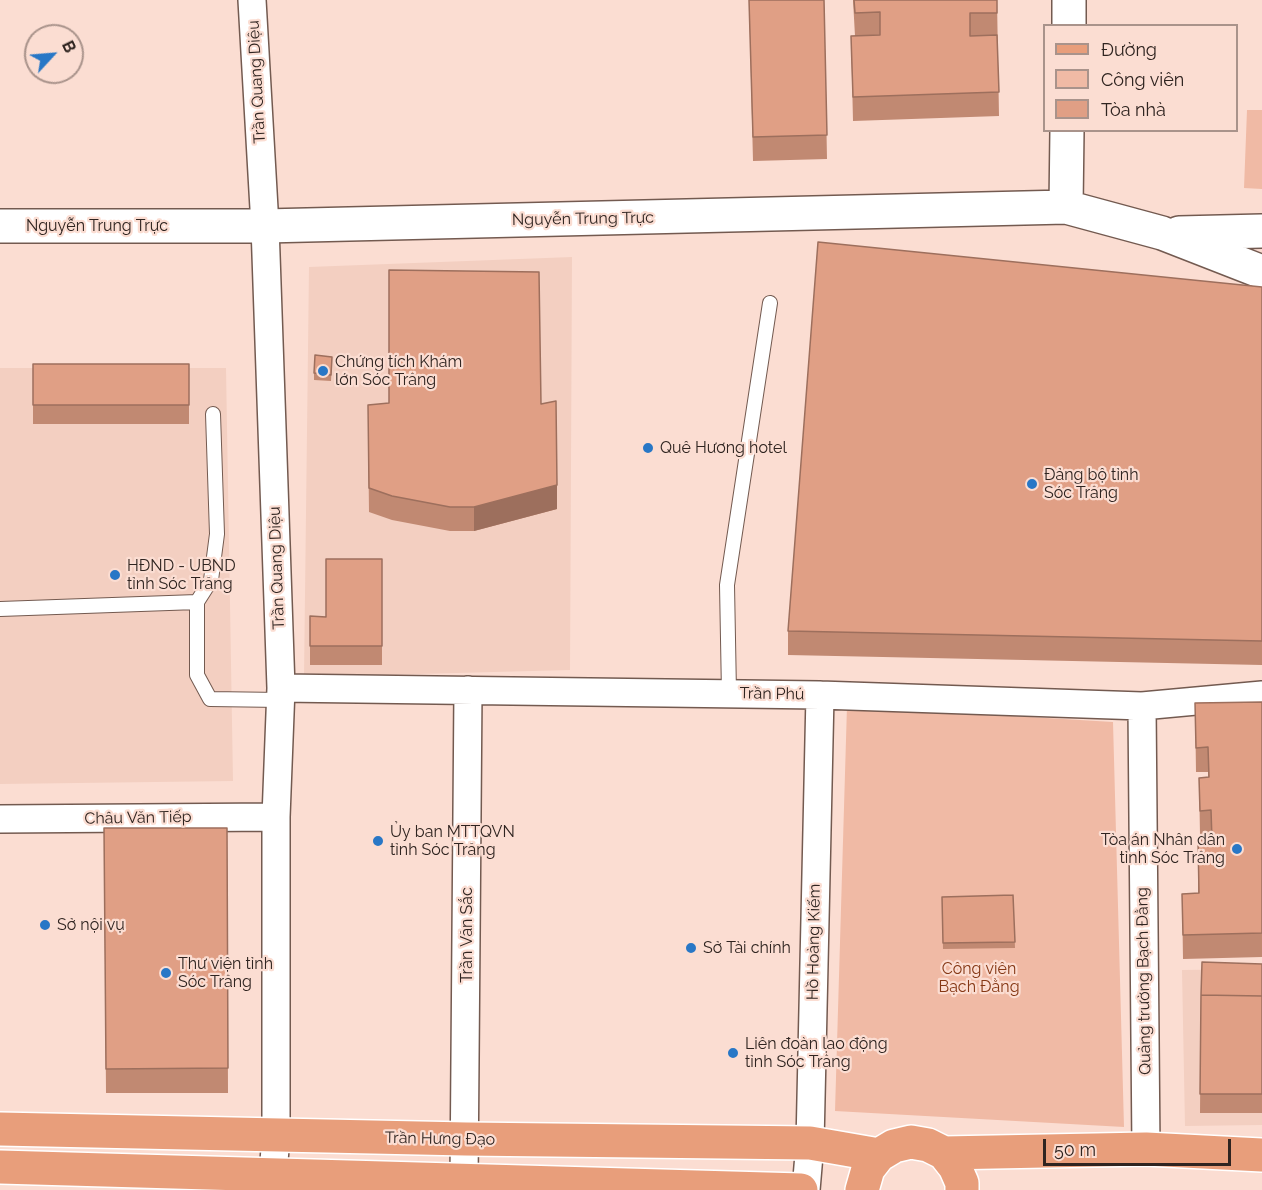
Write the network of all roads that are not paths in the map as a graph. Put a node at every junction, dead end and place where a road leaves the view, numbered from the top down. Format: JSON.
{"nodes":[{"id":1,"x":252,"y":0,"type":"edge"},
{"id":2,"x":1069,"y":0,"type":"edge"},
{"id":3,"x":1069,"y":24,"type":"edge"},
{"id":4,"x":1067,"y":132,"type":"edge"},
{"id":5,"x":1066,"y":207,"type":"junction"},
{"id":6,"x":0,"y":226,"type":"edge"},
{"id":7,"x":265,"y":226,"type":"junction"},
{"id":8,"x":1262,"y":231,"type":"edge"},
{"id":9,"x":1162,"y":233,"type":"junction"},
{"id":10,"x":1262,"y":272,"type":"edge"},
{"id":11,"x":770,"y":303,"type":"dead end"},
{"id":12,"x":213,"y":414,"type":"dead end"},
{"id":13,"x":197,"y":602,"type":"junction"},
{"id":14,"x":0,"y":609,"type":"edge"},
{"id":15,"x":468,"y":690,"type":"junction"},
{"id":16,"x":729,"y":693,"type":"junction"},
{"id":17,"x":281,"y":694,"type":"junction"},
{"id":18,"x":820,"y":695,"type":"junction"},
{"id":19,"x":1262,"y":695,"type":"edge"},
{"id":20,"x":1142,"y":706,"type":"junction"},
{"id":21,"x":276,"y":817,"type":"junction"},
{"id":22,"x":0,"y":819,"type":"edge"},
{"id":23,"x":0,"y":1129,"type":"edge"},
{"id":24,"x":276,"y":1136,"type":"junction"},
{"id":25,"x":466,"y":1140,"type":"junction"},
{"id":26,"x":810,"y":1143,"type":"junction"},
{"id":27,"x":1146,"y":1149,"type":"junction"},
{"id":28,"x":944,"y":1153,"type":"junction"},
{"id":29,"x":879,"y":1155,"type":"junction"},
{"id":30,"x":1262,"y":1155,"type":"edge"},
{"id":31,"x":0,"y":1167,"type":"edge"},
{"id":32,"x":273,"y":1174,"type":"junction"},
{"id":33,"x":464,"y":1181,"type":"junction"},
{"id":34,"x":801,"y":1190,"type":"edge"},
{"id":35,"x":806,"y":1190,"type":"edge"},
{"id":36,"x":862,"y":1190,"type":"edge"},
{"id":37,"x":962,"y":1190,"type":"edge"}],
"edges":[{"from":1,"to":7,"type":"street","name":"Trần Quang Diệu"},
{"from":2,"to":3,"type":"street"},
{"from":4,"to":5,"type":"street"},
{"from":5,"to":7,"type":"street","name":"Nguyễn Trung Trực"},
{"from":5,"to":9,"type":"street","name":"Nguyễn Trung Trực"},
{"from":6,"to":7,"type":"street","name":"Nguyễn Trung Trực"},
{"from":7,"to":17,"type":"street","name":"Trần Quang Diệu"},
{"from":8,"to":9,"type":"street","name":"Nguyễn Trung Trực"},
{"from":9,"to":10,"type":"street","name":"Nguyễn Trung Trực"},
{"from":11,"to":16,"type":"lane"},
{"from":12,"to":13,"type":"lane"},
{"from":13,"to":14,"type":"lane"},
{"from":13,"to":17,"type":"lane"},
{"from":15,"to":16,"type":"street","name":"Trần Phú"},
{"from":15,"to":17,"type":"street","name":"Trần Phú"},
{"from":15,"to":25,"type":"street","name":"Trần Văn Sắc"},
{"from":16,"to":18,"type":"street","name":"Trần Phú"},
{"from":17,"to":21,"type":"street","name":"Trần Quang Diệu"},
{"from":18,"to":20,"type":"street","name":"Trần Phú"},
{"from":18,"to":26,"type":"street","name":"Hồ Hoàng Kiếm"},
{"from":19,"to":20,"type":"street","name":"Trần Phú"},
{"from":20,"to":27,"type":"street","name":"Quảng trường Bạch Đằng"},
{"from":21,"to":22,"type":"street","name":"Châu Văn Tiếp"},
{"from":21,"to":24,"type":"street","name":"Trần Quang Diệu"},
{"from":23,"to":24,"type":"main road","name":"Trần Hưng Đạo"},
{"from":24,"to":25,"type":"main road","name":"Trần Hưng Đạo"},
{"from":24,"to":32,"type":"street","name":"Trần Quang Diệu"},
{"from":25,"to":26,"type":"main road","name":"Trần Hưng Đạo"},
{"from":25,"to":33,"type":"street","name":"Trần Văn Sắc"},
{"from":26,"to":29,"type":"main road","name":"Trần Hưng Đạo"},
{"from":26,"to":35,"type":"street","name":"Hồ Hoàng Kiếm"},
{"from":27,"to":28,"type":"main road"},
{"from":27,"to":30,"type":"main road"},
{"from":28,"to":29,"type":"main road"},
{"from":28,"to":37,"type":"main road"},
{"from":29,"to":36,"type":"main road"},
{"from":31,"to":32,"type":"main road"},
{"from":32,"to":33,"type":"main road"},
{"from":33,"to":34,"type":"main road"}]}
